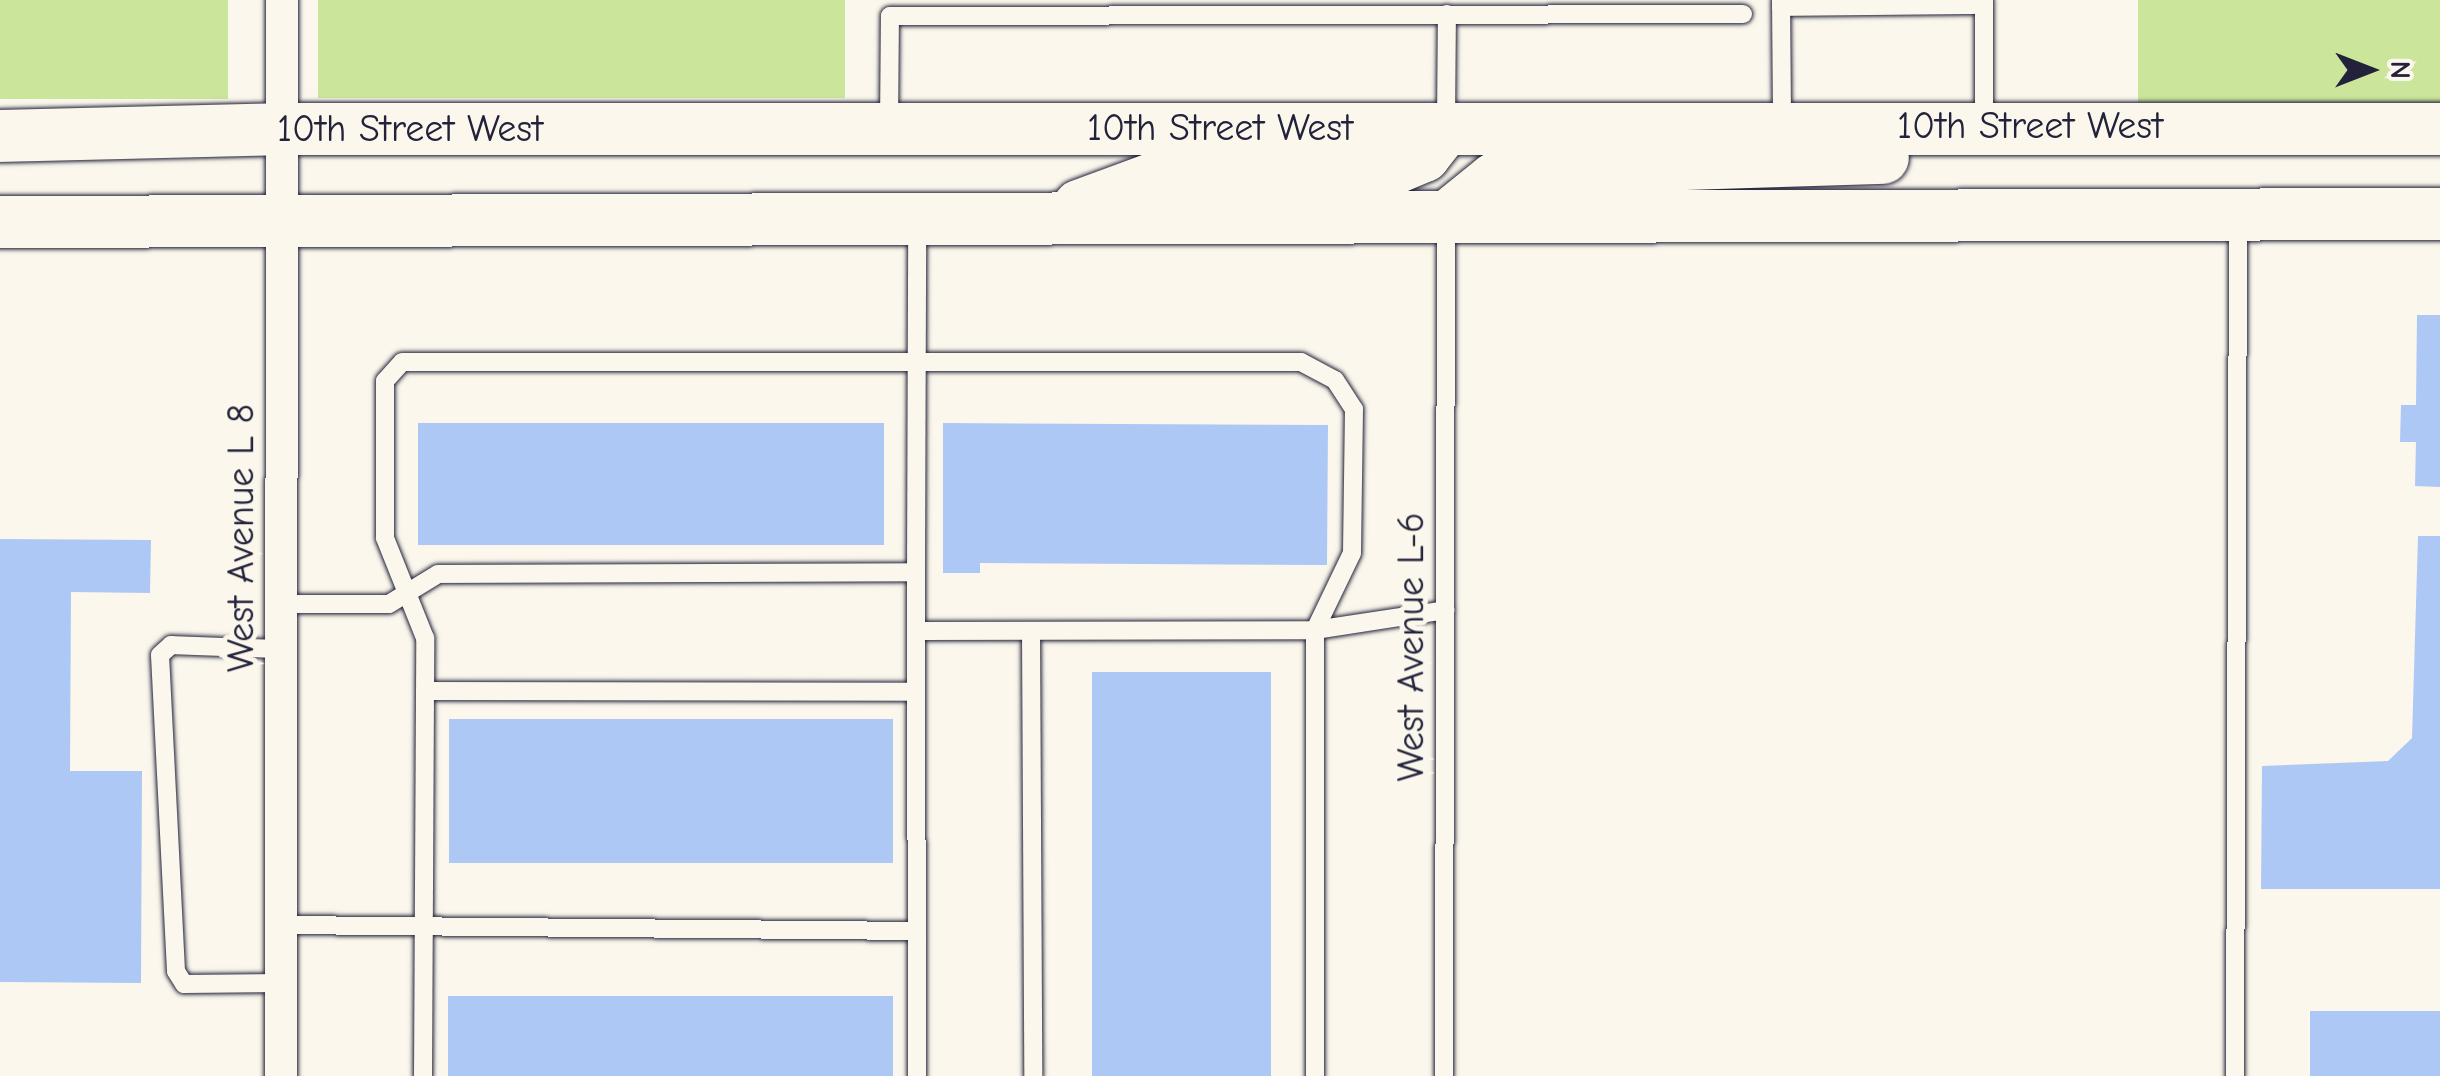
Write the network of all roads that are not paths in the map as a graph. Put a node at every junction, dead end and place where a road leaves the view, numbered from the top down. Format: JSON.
{"nodes":[{"id":1,"x":282,"y":0,"type":"edge"},
{"id":2,"x":1984,"y":3,"type":"edge"},
{"id":3,"x":1781,"y":4,"type":"edge"},
{"id":4,"x":1528,"y":7,"type":"edge"},
{"id":5,"x":890,"y":8,"type":"edge"},
{"id":6,"x":1447,"y":14,"type":"junction"},
{"id":7,"x":1743,"y":14,"type":"dead end"},
{"id":8,"x":1782,"y":127,"type":"junction"},
{"id":9,"x":1969,"y":127,"type":"junction"},
{"id":10,"x":1446,"y":128,"type":"junction"},
{"id":11,"x":2440,"y":128,"type":"edge"},
{"id":12,"x":282,"y":129,"type":"junction"},
{"id":13,"x":889,"y":132,"type":"junction"},
{"id":14,"x":0,"y":136,"type":"edge"},
{"id":15,"x":2440,"y":214,"type":"edge"},
{"id":16,"x":2238,"y":215,"type":"junction"},
{"id":17,"x":1042,"y":218,"type":"junction"},
{"id":18,"x":1446,"y":218,"type":"junction"},
{"id":19,"x":917,"y":219,"type":"junction"},
{"id":20,"x":0,"y":222,"type":"edge"},
{"id":21,"x":282,"y":224,"type":"junction"},
{"id":22,"x":917,"y":362,"type":"junction"},
{"id":23,"x":916,"y":572,"type":"junction"},
{"id":24,"x":406,"y":594,"type":"junction"},
{"id":25,"x":282,"y":604,"type":"junction"},
{"id":26,"x":1445,"y":610,"type":"junction"},
{"id":27,"x":1315,"y":630,"type":"junction"},
{"id":28,"x":916,"y":631,"type":"junction"},
{"id":29,"x":1031,"y":631,"type":"junction"},
{"id":30,"x":282,"y":649,"type":"junction"},
{"id":31,"x":424,"y":691,"type":"junction"},
{"id":32,"x":916,"y":692,"type":"junction"},
{"id":33,"x":282,"y":925,"type":"junction"},
{"id":34,"x":423,"y":930,"type":"junction"},
{"id":35,"x":916,"y":930,"type":"junction"},
{"id":36,"x":281,"y":984,"type":"junction"},
{"id":37,"x":281,"y":1076,"type":"edge"},
{"id":38,"x":423,"y":1076,"type":"edge"},
{"id":39,"x":917,"y":1076,"type":"edge"},
{"id":40,"x":1033,"y":1076,"type":"edge"},
{"id":41,"x":1315,"y":1076,"type":"edge"},
{"id":42,"x":1444,"y":1076,"type":"edge"},
{"id":43,"x":2235,"y":1076,"type":"edge"}],
"edges":[{"from":1,"to":12,"type":"street","name":"West Avenue L 8"},
{"from":2,"to":3,"type":"lane"},
{"from":2,"to":9,"type":"lane"},
{"from":3,"to":8,"type":"lane"},
{"from":4,"to":6,"type":"lane"},
{"from":4,"to":7,"type":"lane"},
{"from":5,"to":6,"type":"lane"},
{"from":5,"to":13,"type":"lane"},
{"from":6,"to":10,"type":"lane"},
{"from":8,"to":9,"type":"main road","name":"10th Street West"},
{"from":8,"to":10,"type":"main road","name":"10th Street West"},
{"from":9,"to":11,"type":"main road","name":"10th Street West"},
{"from":9,"to":18,"type":"main road"},
{"from":10,"to":13,"type":"main road","name":"10th Street West"},
{"from":10,"to":17,"type":"main road"},
{"from":12,"to":13,"type":"main road","name":"10th Street West"},
{"from":12,"to":14,"type":"main road","name":"10th Street West"},
{"from":12,"to":21,"type":"street","name":"West Avenue L 8"},
{"from":15,"to":16,"type":"main road"},
{"from":16,"to":18,"type":"main road"},
{"from":16,"to":43,"type":"lane"},
{"from":17,"to":18,"type":"main road"},
{"from":17,"to":19,"type":"main road"},
{"from":18,"to":26,"type":"lane","name":"West Avenue L-6"},
{"from":19,"to":21,"type":"main road"},
{"from":19,"to":22,"type":"lane"},
{"from":20,"to":21,"type":"main road"},
{"from":21,"to":25,"type":"street","name":"West Avenue L 8"},
{"from":22,"to":23,"type":"lane"},
{"from":22,"to":24,"type":"lane"},
{"from":22,"to":27,"type":"lane"},
{"from":23,"to":24,"type":"lane"},
{"from":23,"to":28,"type":"lane"},
{"from":24,"to":25,"type":"lane"},
{"from":24,"to":31,"type":"lane"},
{"from":25,"to":30,"type":"street","name":"West Avenue L 8"},
{"from":26,"to":27,"type":"lane"},
{"from":26,"to":42,"type":"lane","name":"West Avenue L-6"},
{"from":27,"to":29,"type":"lane"},
{"from":27,"to":41,"type":"lane"},
{"from":28,"to":29,"type":"lane"},
{"from":28,"to":32,"type":"lane"},
{"from":29,"to":40,"type":"lane"},
{"from":30,"to":33,"type":"street","name":"West Avenue L 8"},
{"from":30,"to":36,"type":"lane"},
{"from":31,"to":32,"type":"lane"},
{"from":31,"to":34,"type":"lane"},
{"from":32,"to":35,"type":"lane"},
{"from":33,"to":34,"type":"lane"},
{"from":33,"to":36,"type":"street","name":"West Avenue L 8"},
{"from":34,"to":35,"type":"lane"},
{"from":34,"to":38,"type":"lane"},
{"from":35,"to":39,"type":"lane"},
{"from":36,"to":37,"type":"street","name":"West Avenue L 8"}]}
